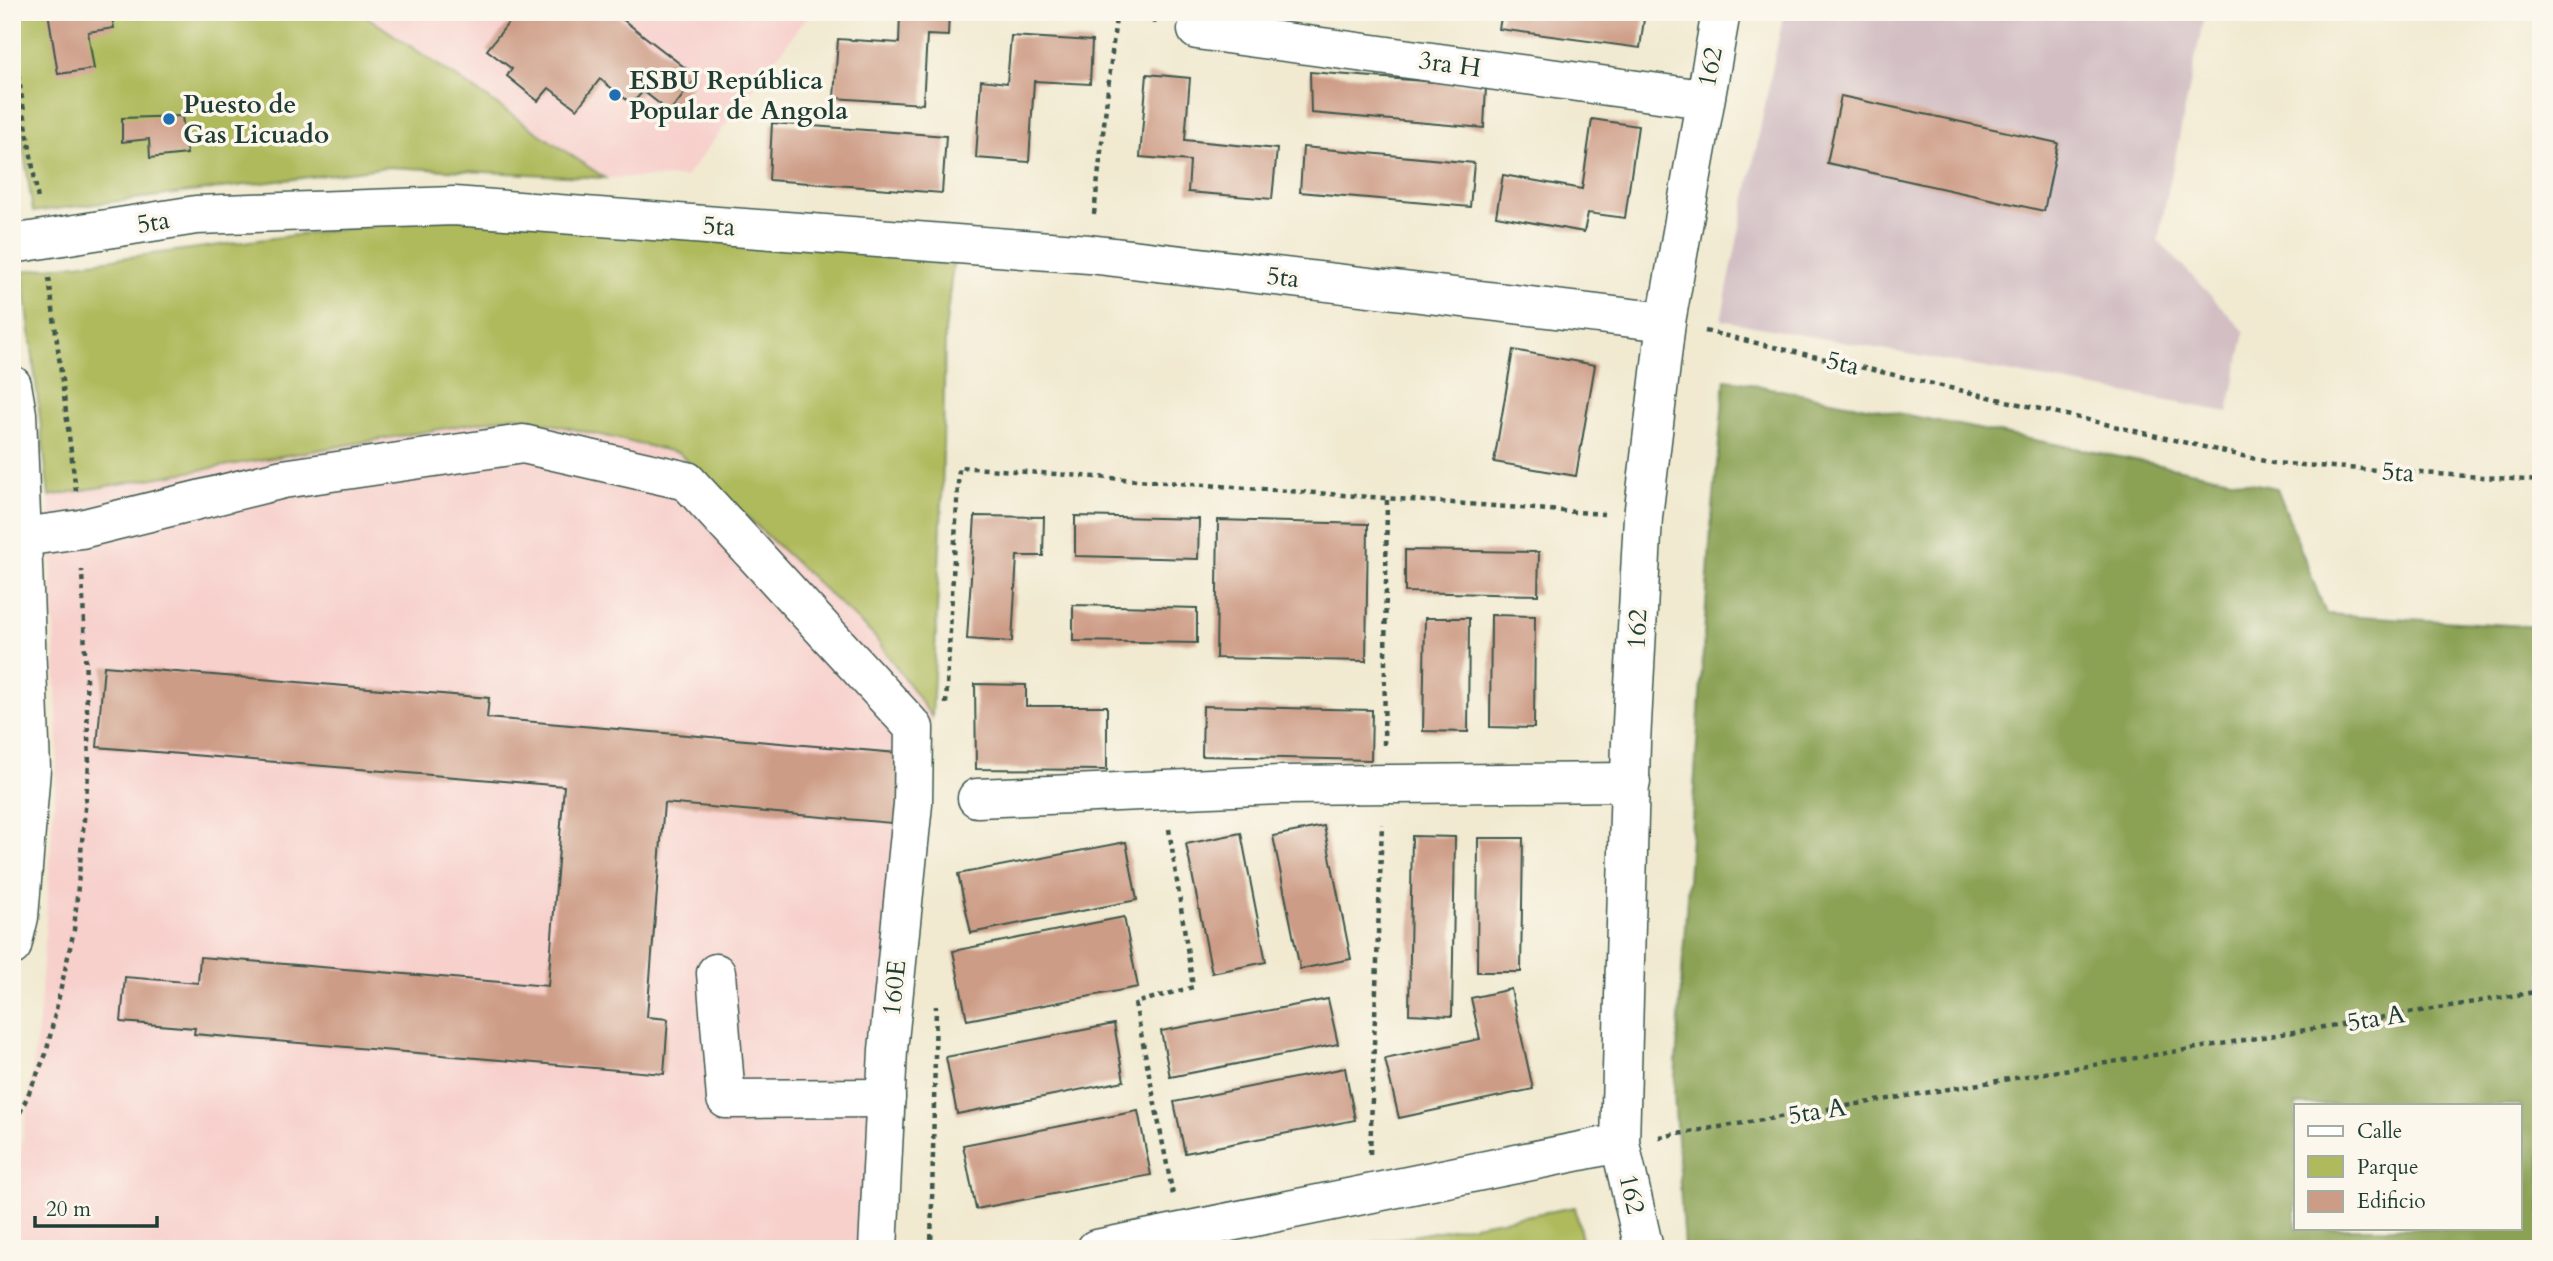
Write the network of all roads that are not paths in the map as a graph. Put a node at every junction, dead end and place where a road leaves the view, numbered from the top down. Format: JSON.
{"nodes":[{"id":1,"x":1721,"y":12,"type":"edge"},
{"id":2,"x":1198,"y":30,"type":"dead end"},
{"id":3,"x":1703,"y":99,"type":"junction"},
{"id":4,"x":12,"y":244,"type":"edge"},
{"id":5,"x":1666,"y":321,"type":"junction"},
{"id":6,"x":12,"y":385,"type":"edge"},
{"id":7,"x":22,"y":537,"type":"junction"},
{"id":8,"x":1631,"y":782,"type":"junction"},
{"id":9,"x":977,"y":798,"type":"dead end"},
{"id":10,"x":12,"y":946,"type":"edge"},
{"id":11,"x":716,"y":973,"type":"dead end"},
{"id":12,"x":886,"y":1098,"type":"junction"},
{"id":13,"x":1620,"y":1143,"type":"junction"},
{"id":14,"x":877,"y":1249,"type":"edge"},
{"id":15,"x":1096,"y":1249,"type":"edge"},
{"id":16,"x":1644,"y":1249,"type":"edge"}],
"edges":[{"from":1,"to":3,"type":"street","name":"162"},
{"from":2,"to":3,"type":"street","name":"3ra H"},
{"from":3,"to":5,"type":"street","name":"162"},
{"from":4,"to":5,"type":"street","name":"5ta"},
{"from":5,"to":8,"type":"street","name":"162"},
{"from":6,"to":7,"type":"street"},
{"from":7,"to":10,"type":"street"},
{"from":7,"to":12,"type":"street","name":"160E"},
{"from":8,"to":9,"type":"street"},
{"from":8,"to":13,"type":"street","name":"162"},
{"from":11,"to":12,"type":"street"},
{"from":12,"to":14,"type":"street","name":"160E"},
{"from":13,"to":15,"type":"street"},
{"from":13,"to":16,"type":"street","name":"162"}]}
